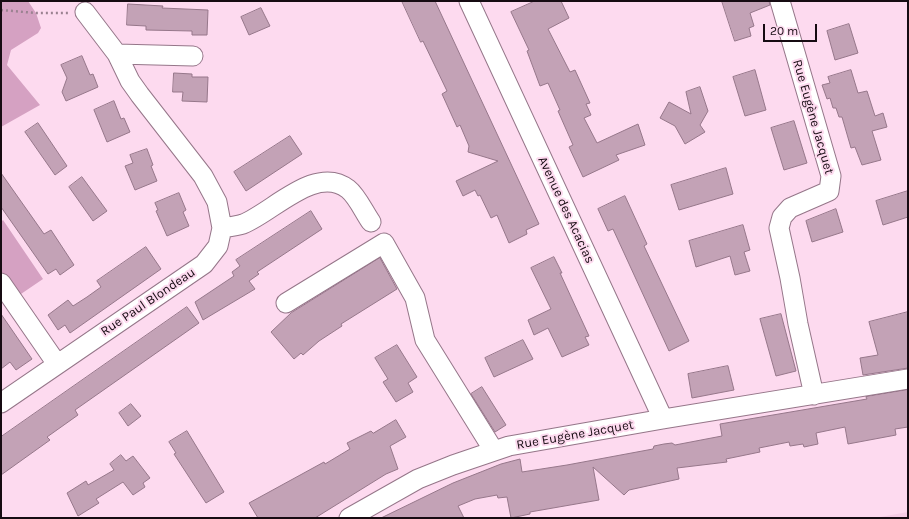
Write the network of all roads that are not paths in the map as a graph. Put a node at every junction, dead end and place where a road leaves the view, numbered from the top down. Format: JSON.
{"nodes":[{"id":1,"x":469,"y":1,"type":"edge"},
{"id":2,"x":780,"y":1,"type":"edge"},
{"id":3,"x":85,"y":12,"type":"road end"},
{"id":4,"x":118,"y":54,"type":"junction"},
{"id":5,"x":193,"y":56,"type":"dead end"},
{"id":6,"x":371,"y":222,"type":"dead end"},
{"id":7,"x":222,"y":228,"type":"junction"},
{"id":8,"x":1,"y":283,"type":"edge"},
{"id":9,"x":286,"y":304,"type":"dead end"},
{"id":10,"x":57,"y":364,"type":"junction"},
{"id":11,"x":908,"y":380,"type":"edge"},
{"id":12,"x":814,"y":395,"type":"junction"},
{"id":13,"x":1,"y":403,"type":"edge"},
{"id":14,"x":663,"y":419,"type":"junction"},
{"id":15,"x":494,"y":451,"type":"junction"},
{"id":16,"x":349,"y":518,"type":"edge"}],
"edges":[{"from":1,"to":14,"type":"street","name":"Avenue des Acacias"},
{"from":2,"to":12,"type":"street","name":"Rue Eugène Jacquet"},
{"from":3,"to":4,"type":"street","name":"Rue Paul Blondeau"},
{"from":4,"to":5,"type":"street"},
{"from":4,"to":7,"type":"street","name":"Rue Paul Blondeau"},
{"from":6,"to":7,"type":"street"},
{"from":7,"to":10,"type":"street","name":"Rue Paul Blondeau"},
{"from":8,"to":10,"type":"street"},
{"from":9,"to":15,"type":"street"},
{"from":10,"to":13,"type":"street","name":"Rue Paul Blondeau"},
{"from":11,"to":12,"type":"street","name":"Rue Eugène Jacquet"},
{"from":12,"to":14,"type":"street","name":"Rue Eugène Jacquet"},
{"from":14,"to":15,"type":"street","name":"Rue Eugène Jacquet"},
{"from":15,"to":16,"type":"street","name":"Rue Eugène Jacquet"}]}
